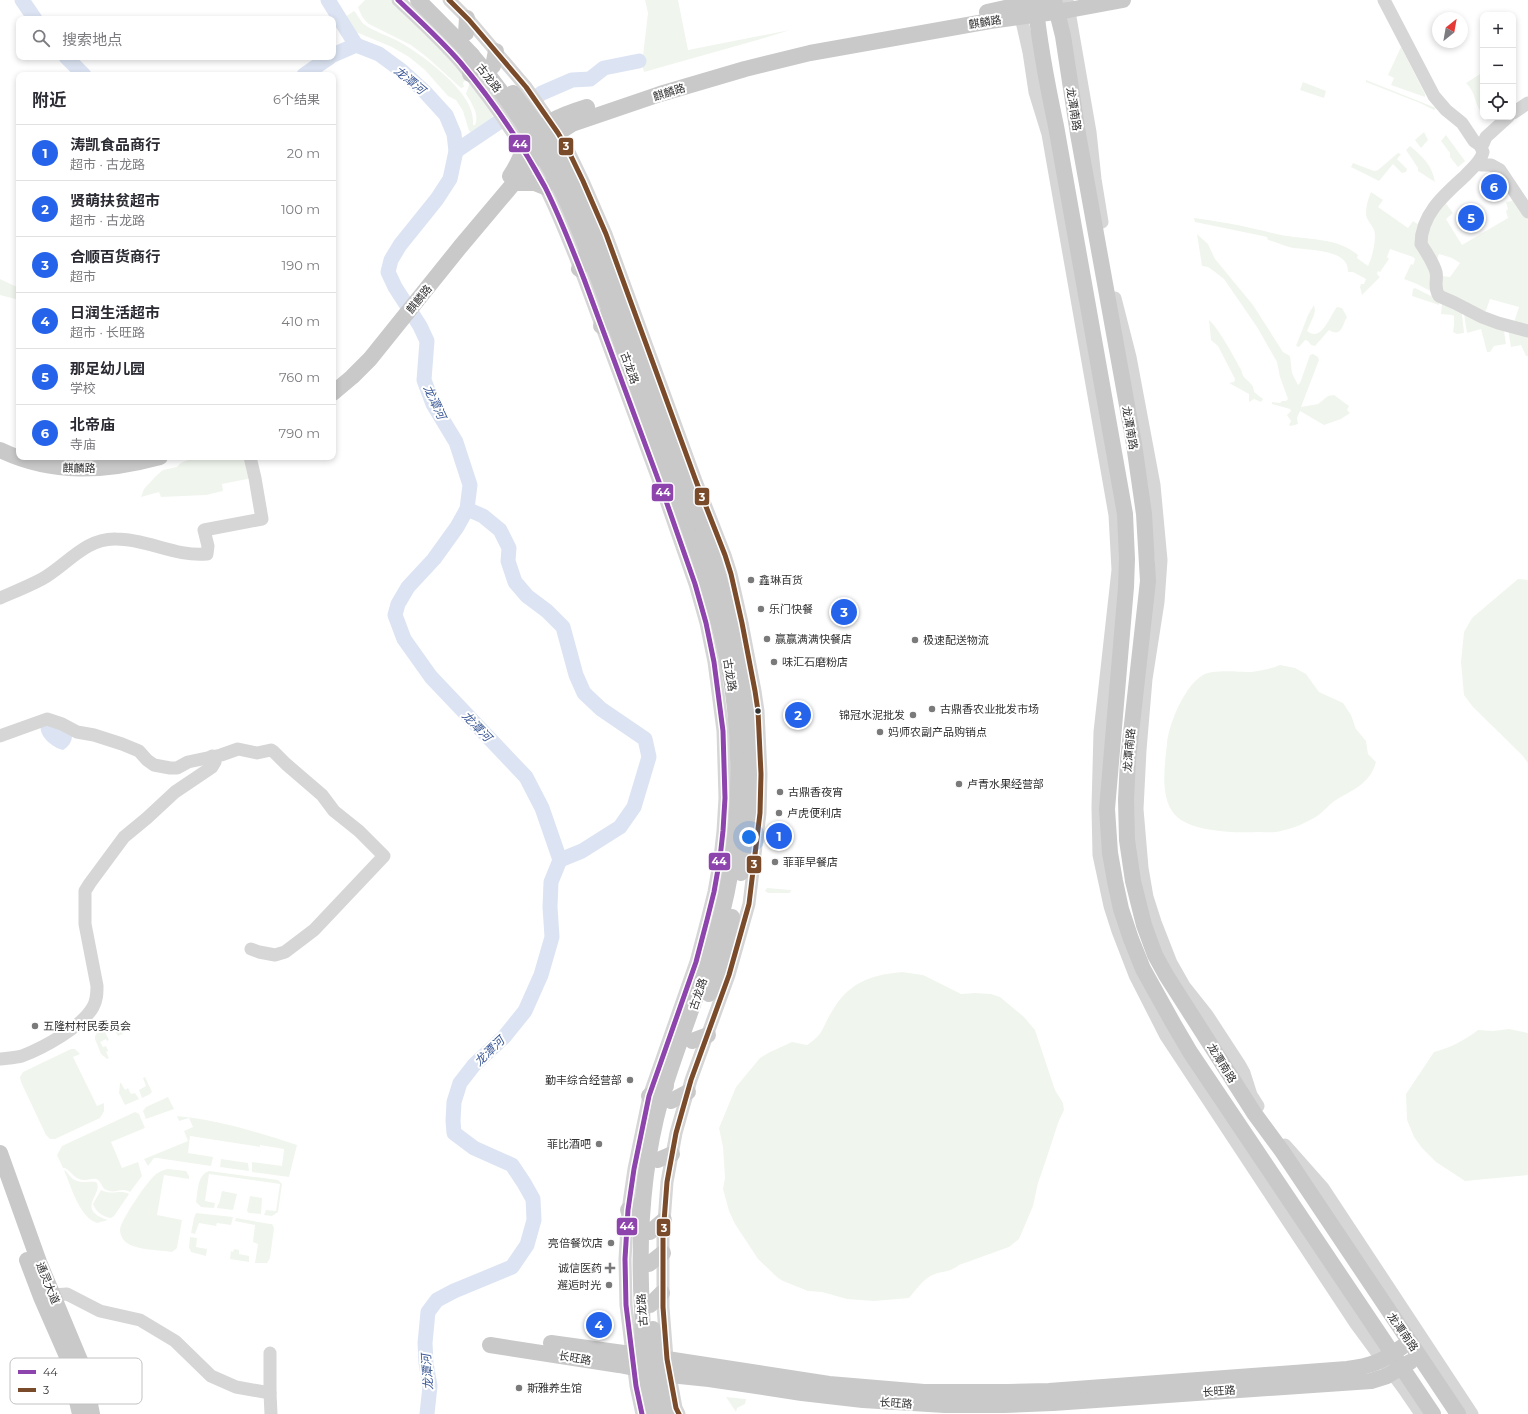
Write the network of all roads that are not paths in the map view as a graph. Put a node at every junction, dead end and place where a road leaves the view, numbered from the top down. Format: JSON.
{"nodes":[{"id":1,"x":398,"y":0,"type":"edge"},
{"id":2,"x":418,"y":0,"type":"edge"},
{"id":3,"x":449,"y":0,"type":"edge"},
{"id":4,"x":1123,"y":0,"type":"edge"},
{"id":5,"x":1384,"y":0,"type":"edge"},
{"id":6,"x":1030,"y":5,"type":"edge"},
{"id":7,"x":1062,"y":5,"type":"edge"},
{"id":8,"x":431,"y":14,"type":"edge"},
{"id":9,"x":466,"y":26,"type":"junction"},
{"id":10,"x":472,"y":55,"type":"junction"},
{"id":11,"x":470,"y":74,"type":"junction"},
{"id":12,"x":1528,"y":103,"type":"edge"},
{"id":13,"x":519,"y":109,"type":"junction"},
{"id":14,"x":1516,"y":111,"type":"edge"},
{"id":15,"x":1505,"y":120,"type":"edge"},
{"id":16,"x":540,"y":141,"type":"junction"},
{"id":17,"x":1480,"y":145,"type":"junction"},
{"id":18,"x":1479,"y":162,"type":"junction"},
{"id":19,"x":514,"y":183,"type":"junction"},
{"id":20,"x":545,"y":187,"type":"junction"},
{"id":21,"x":1528,"y":212,"type":"edge"},
{"id":22,"x":599,"y":248,"type":"junction"},
{"id":23,"x":579,"y":268,"type":"junction"},
{"id":24,"x":423,"y":286,"type":"junction"},
{"id":25,"x":610,"y":309,"type":"junction"},
{"id":26,"x":1086,"y":322,"type":"junction"},
{"id":27,"x":393,"y":324,"type":"junction"},
{"id":28,"x":600,"y":326,"type":"junction"},
{"id":29,"x":1528,"y":331,"type":"edge"},
{"id":30,"x":629,"y":364,"type":"junction"},
{"id":31,"x":648,"y":365,"type":"junction"},
{"id":32,"x":1132,"y":370,"type":"junction"},
{"id":33,"x":336,"y":381,"type":"edge"},
{"id":34,"x":622,"y":382,"type":"junction"},
{"id":35,"x":1123,"y":389,"type":"junction"},
{"id":36,"x":336,"y":390,"type":"edge"},
{"id":37,"x":0,"y":440,"type":"edge"},
{"id":38,"x":16,"y":448,"type":"edge"},
{"id":39,"x":0,"y":450,"type":"edge"},
{"id":40,"x":16,"y":458,"type":"edge"},
{"id":41,"x":24,"y":460,"type":"edge"},
{"id":42,"x":63,"y":460,"type":"edge"},
{"id":43,"x":99,"y":460,"type":"edge"},
{"id":44,"x":146,"y":460,"type":"edge"},
{"id":45,"x":251,"y":460,"type":"edge"},
{"id":46,"x":670,"y":477,"type":"junction"},
{"id":47,"x":663,"y":493,"type":"junction"},
{"id":48,"x":691,"y":554,"type":"junction"},
{"id":49,"x":0,"y":598,"type":"edge"},
{"id":50,"x":734,"y":695,"type":"junction"},
{"id":51,"x":721,"y":713,"type":"junction"},
{"id":52,"x":0,"y":736,"type":"edge"},
{"id":53,"x":731,"y":755,"type":"junction"},
{"id":54,"x":212,"y":756,"type":"junction"},
{"id":55,"x":758,"y":825,"type":"junction"},
{"id":56,"x":746,"y":840,"type":"junction"},
{"id":57,"x":724,"y":874,"type":"junction"},
{"id":58,"x":721,"y":916,"type":"junction"},
{"id":59,"x":706,"y":925,"type":"junction"},
{"id":60,"x":251,"y":949,"type":"dead end"},
{"id":61,"x":709,"y":980,"type":"junction"},
{"id":62,"x":708,"y":1035,"type":"junction"},
{"id":63,"x":688,"y":1037,"type":"junction"},
{"id":64,"x":668,"y":1040,"type":"junction"},
{"id":65,"x":0,"y":1059,"type":"edge"},
{"id":66,"x":1226,"y":1068,"type":"junction"},
{"id":67,"x":1208,"y":1080,"type":"junction"},
{"id":68,"x":666,"y":1086,"type":"junction"},
{"id":69,"x":688,"y":1092,"type":"junction"},
{"id":70,"x":649,"y":1096,"type":"junction"},
{"id":71,"x":1250,"y":1100,"type":"junction"},
{"id":72,"x":671,"y":1101,"type":"junction"},
{"id":73,"x":0,"y":1153,"type":"edge"},
{"id":74,"x":654,"y":1158,"type":"junction"},
{"id":75,"x":0,"y":1185,"type":"edge"},
{"id":76,"x":1311,"y":1194,"type":"junction"},
{"id":77,"x":643,"y":1203,"type":"junction"},
{"id":78,"x":1294,"y":1205,"type":"junction"},
{"id":79,"x":628,"y":1210,"type":"junction"},
{"id":80,"x":664,"y":1220,"type":"junction"},
{"id":81,"x":650,"y":1232,"type":"junction"},
{"id":82,"x":663,"y":1253,"type":"junction"},
{"id":83,"x":638,"y":1264,"type":"junction"},
{"id":84,"x":662,"y":1293,"type":"junction"},
{"id":85,"x":52,"y":1295,"type":"junction"},
{"id":86,"x":650,"y":1305,"type":"junction"},
{"id":87,"x":490,"y":1340,"type":"dead end"},
{"id":88,"x":1410,"y":1341,"type":"junction"},
{"id":89,"x":270,"y":1353,"type":"dead end"},
{"id":90,"x":1419,"y":1355,"type":"junction"},
{"id":91,"x":1388,"y":1357,"type":"junction"},
{"id":92,"x":67,"y":1358,"type":"edge"},
{"id":93,"x":79,"y":1358,"type":"edge"},
{"id":94,"x":651,"y":1364,"type":"junction"},
{"id":95,"x":1397,"y":1370,"type":"junction"},
{"id":96,"x":270,"y":1393,"type":"junction"},
{"id":97,"x":78,"y":1404,"type":"edge"},
{"id":98,"x":90,"y":1404,"type":"edge"},
{"id":99,"x":80,"y":1414,"type":"edge"},
{"id":100,"x":92,"y":1414,"type":"edge"},
{"id":101,"x":271,"y":1414,"type":"edge"},
{"id":102,"x":642,"y":1414,"type":"edge"},
{"id":103,"x":655,"y":1414,"type":"edge"},
{"id":104,"x":667,"y":1414,"type":"edge"},
{"id":105,"x":679,"y":1414,"type":"edge"},
{"id":106,"x":1421,"y":1414,"type":"edge"},
{"id":107,"x":1433,"y":1414,"type":"edge"},
{"id":108,"x":1458,"y":1414,"type":"edge"},
{"id":109,"x":1472,"y":1414,"type":"edge"}],
"edges":[{"from":1,"to":8,"type":"street"},
{"from":2,"to":8,"type":"main road","name":"古龙路"},
{"from":3,"to":9,"type":"street"},
{"from":4,"to":7,"type":"main road","name":"麒麟路"},
{"from":5,"to":17,"type":"street"},
{"from":6,"to":7,"type":"main road","name":"麒麟路"},
{"from":6,"to":16,"type":"main road","name":"麒麟路"},
{"from":6,"to":26,"type":"main road","name":"龙潭南路"},
{"from":7,"to":32,"type":"street"},
{"from":7,"to":35,"type":"main road","name":"龙潭南路"},
{"from":8,"to":9,"type":"main road","name":"古龙路"},
{"from":8,"to":10,"type":"main road","name":"古龙路"},
{"from":8,"to":11,"type":"street"},
{"from":9,"to":13,"type":"main road","name":"古龙路"},
{"from":10,"to":11,"type":"main road"},
{"from":10,"to":13,"type":"main road","name":"古龙路"},
{"from":11,"to":13,"type":"street"},
{"from":12,"to":14,"type":"street"},
{"from":13,"to":16,"type":"main road","name":"古龙路"},
{"from":13,"to":16,"type":"street"},
{"from":15,"to":17,"type":"street"},
{"from":16,"to":19,"type":"main road","name":"麒麟路"},
{"from":16,"to":20,"type":"street"},
{"from":16,"to":22,"type":"main road","name":"古龙路"},
{"from":16,"to":22,"type":"street"},
{"from":16,"to":24,"type":"main road","name":"麒麟路"},
{"from":17,"to":18,"type":"street"},
{"from":18,"to":21,"type":"street"},
{"from":18,"to":29,"type":"street"},
{"from":19,"to":20,"type":"main road"},
{"from":19,"to":24,"type":"main road","name":"麒麟路"},
{"from":20,"to":23,"type":"street"},
{"from":22,"to":23,"type":"main road"},
{"from":22,"to":25,"type":"main road","name":"古龙路"},
{"from":22,"to":31,"type":"main road","name":"古龙路"},
{"from":23,"to":28,"type":"street"},
{"from":24,"to":27,"type":"main road","name":"麒麟路"},
{"from":25,"to":28,"type":"main road"},
{"from":25,"to":30,"type":"main road","name":"古龙路"},
{"from":26,"to":67,"type":"main road","name":"龙潭南路"},
{"from":26,"to":91,"type":"street"},
{"from":27,"to":33,"type":"main road","name":"麒麟路"},
{"from":27,"to":36,"type":"main road","name":"麒麟路"},
{"from":28,"to":34,"type":"street"},
{"from":30,"to":34,"type":"main road"},
{"from":30,"to":46,"type":"main road","name":"古龙路"},
{"from":31,"to":55,"type":"street"},
{"from":31,"to":56,"type":"main road","name":"古龙路"},
{"from":32,"to":35,"type":"main road"},
{"from":32,"to":71,"type":"street"},
{"from":34,"to":47,"type":"street"},
{"from":35,"to":66,"type":"main road","name":"龙潭南路"},
{"from":37,"to":38,"type":"main road"},
{"from":39,"to":40,"type":"main road","name":"麒麟路"},
{"from":41,"to":44,"type":"main road","name":"麒麟路"},
{"from":42,"to":43,"type":"main road","name":"麒麟路"},
{"from":45,"to":49,"type":"street"},
{"from":46,"to":47,"type":"main road"},
{"from":46,"to":48,"type":"main road","name":"古龙路"},
{"from":47,"to":48,"type":"street"},
{"from":48,"to":50,"type":"main road","name":"古龙路"},
{"from":48,"to":51,"type":"street"},
{"from":50,"to":51,"type":"main road"},
{"from":50,"to":53,"type":"main road","name":"古龙路"},
{"from":51,"to":53,"type":"street"},
{"from":52,"to":54,"type":"street"},
{"from":53,"to":57,"type":"main road","name":"古龙路"},
{"from":54,"to":60,"type":"street"},
{"from":54,"to":65,"type":"street"},
{"from":55,"to":56,"type":"main road"},
{"from":55,"to":61,"type":"street"},
{"from":56,"to":61,"type":"main road","name":"古龙路"},
{"from":57,"to":58,"type":"main road","name":"古龙路"},
{"from":57,"to":59,"type":"street"},
{"from":58,"to":59,"type":"main road"},
{"from":58,"to":61,"type":"main road","name":"古龙路"},
{"from":59,"to":61,"type":"street"},
{"from":61,"to":62,"type":"street"},
{"from":61,"to":63,"type":"main road","name":"古龙路"},
{"from":61,"to":64,"type":"street"},
{"from":62,"to":63,"type":"main road"},
{"from":62,"to":69,"type":"street"},
{"from":63,"to":64,"type":"main road"},
{"from":63,"to":68,"type":"main road","name":"古龙路"},
{"from":63,"to":72,"type":"main road","name":"古龙路"},
{"from":64,"to":70,"type":"street"},
{"from":66,"to":67,"type":"main road"},
{"from":66,"to":71,"type":"main road","name":"龙潭南路"},
{"from":67,"to":78,"type":"main road","name":"龙潭南路"},
{"from":68,"to":70,"type":"main road"},
{"from":68,"to":74,"type":"main road","name":"古龙路"},
{"from":69,"to":72,"type":"main road"},
{"from":69,"to":74,"type":"street"},
{"from":70,"to":74,"type":"street"},
{"from":71,"to":76,"type":"main road","name":"龙潭南路"},
{"from":71,"to":109,"type":"street"},
{"from":72,"to":74,"type":"main road","name":"古龙路"},
{"from":73,"to":85,"type":"main road","name":"通灵大道"},
{"from":74,"to":77,"type":"main road","name":"古龙路"},
{"from":74,"to":79,"type":"street"},
{"from":74,"to":80,"type":"street"},
{"from":74,"to":81,"type":"main road","name":"古龙路"},
{"from":75,"to":92,"type":"main road","name":"通灵大道"},
{"from":76,"to":78,"type":"main road"},
{"from":76,"to":88,"type":"main road","name":"龙潭南路"},
{"from":77,"to":79,"type":"main road"},
{"from":77,"to":83,"type":"main road","name":"古龙路"},
{"from":78,"to":91,"type":"main road","name":"龙潭南路"},
{"from":79,"to":83,"type":"street"},
{"from":80,"to":81,"type":"main road"},
{"from":80,"to":82,"type":"street"},
{"from":81,"to":83,"type":"main road","name":"古龙路"},
{"from":82,"to":83,"type":"main road"},
{"from":82,"to":84,"type":"street"},
{"from":83,"to":86,"type":"main road","name":"古龙路"},
{"from":83,"to":94,"type":"main road","name":"古龙路"},
{"from":84,"to":86,"type":"main road"},
{"from":84,"to":94,"type":"street"},
{"from":85,"to":93,"type":"main road","name":"通灵大道"},
{"from":85,"to":96,"type":"street"},
{"from":86,"to":94,"type":"main road","name":"古龙路"},
{"from":87,"to":94,"type":"main road","name":"长旺路"},
{"from":88,"to":90,"type":"main road","name":"龙潭南路"},
{"from":88,"to":91,"type":"main road","name":"长旺路"},
{"from":89,"to":96,"type":"street"},
{"from":90,"to":95,"type":"main road","name":"长旺路"},
{"from":90,"to":108,"type":"main road","name":"龙潭南路"},
{"from":91,"to":94,"type":"main road","name":"长旺路"},
{"from":91,"to":95,"type":"main road","name":"龙潭南路"},
{"from":94,"to":95,"type":"main road","name":"长旺路"},
{"from":94,"to":102,"type":"street"},
{"from":94,"to":103,"type":"main road","name":"古龙路"},
{"from":94,"to":104,"type":"main road","name":"古龙路"},
{"from":94,"to":105,"type":"street"},
{"from":95,"to":106,"type":"street"},
{"from":95,"to":107,"type":"main road","name":"龙潭南路"},
{"from":96,"to":101,"type":"street"},
{"from":97,"to":99,"type":"main road","name":"通灵大道"},
{"from":98,"to":100,"type":"main road","name":"通灵大道"}]}
